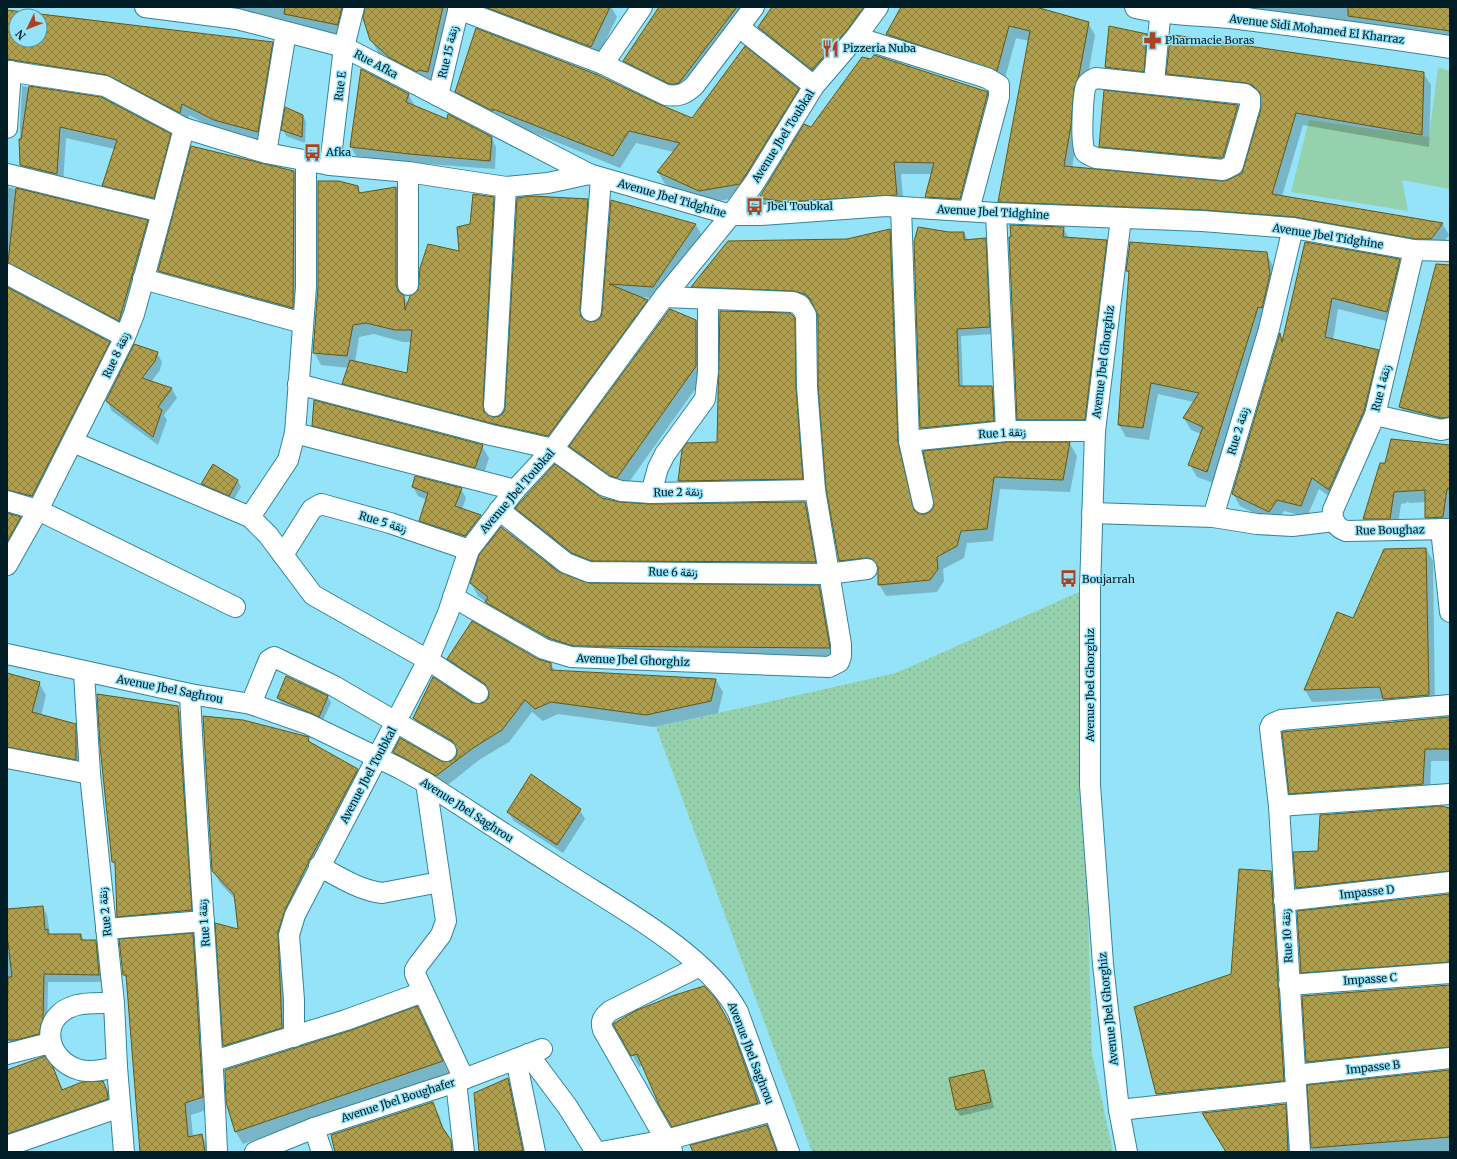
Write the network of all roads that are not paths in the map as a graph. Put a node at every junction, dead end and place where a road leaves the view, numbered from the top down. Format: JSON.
{"nodes":[{"id":1,"x":145,"y":7,"type":"edge"},
{"id":2,"x":354,"y":7,"type":"edge"},
{"id":3,"x":642,"y":7,"type":"edge"},
{"id":4,"x":754,"y":7,"type":"edge"},
{"id":5,"x":878,"y":7,"type":"edge"},
{"id":6,"x":1136,"y":7,"type":"edge"},
{"id":7,"x":458,"y":8,"type":"edge"},
{"id":8,"x":1160,"y":9,"type":"edge"},
{"id":9,"x":238,"y":13,"type":"edge"},
{"id":10,"x":739,"y":27,"type":"junction"},
{"id":11,"x":286,"y":32,"type":"junction"},
{"id":12,"x":856,"y":37,"type":"junction"},
{"id":13,"x":344,"y":47,"type":"junction"},
{"id":14,"x":1450,"y":47,"type":"edge"},
{"id":15,"x":603,"y":64,"type":"junction"},
{"id":16,"x":9,"y":71,"type":"edge"},
{"id":17,"x":1154,"y":83,"type":"junction"},
{"id":18,"x":814,"y":86,"type":"junction"},
{"id":19,"x":438,"y":96,"type":"junction"},
{"id":20,"x":7,"y":128,"type":"edge"},
{"id":21,"x":184,"y":128,"type":"junction"},
{"id":22,"x":266,"y":153,"type":"junction"},
{"id":23,"x":306,"y":160,"type":"junction"},
{"id":24,"x":330,"y":165,"type":"junction"},
{"id":25,"x":408,"y":172,"type":"junction"},
{"id":26,"x":7,"y":174,"type":"edge"},
{"id":27,"x":595,"y":176,"type":"junction"},
{"id":28,"x":506,"y":187,"type":"junction"},
{"id":29,"x":901,"y":207,"type":"junction"},
{"id":30,"x":969,"y":210,"type":"junction"},
{"id":31,"x":162,"y":212,"type":"junction"},
{"id":32,"x":996,"y":213,"type":"junction"},
{"id":33,"x":731,"y":215,"type":"junction"},
{"id":34,"x":1122,"y":218,"type":"junction"},
{"id":35,"x":1293,"y":228,"type":"junction"},
{"id":36,"x":1414,"y":250,"type":"junction"},
{"id":37,"x":1450,"y":251,"type":"edge"},
{"id":38,"x":7,"y":274,"type":"edge"},
{"id":39,"x":143,"y":279,"type":"junction"},
{"id":40,"x":408,"y":285,"type":"dead end"},
{"id":41,"x":664,"y":297,"type":"junction"},
{"id":42,"x":708,"y":299,"type":"junction"},
{"id":43,"x":591,"y":311,"type":"dead end"},
{"id":44,"x":303,"y":323,"type":"junction"},
{"id":45,"x":125,"y":337,"type":"junction"},
{"id":46,"x":298,"y":384,"type":"junction"},
{"id":47,"x":494,"y":406,"type":"dead end"},
{"id":48,"x":1375,"y":415,"type":"junction"},
{"id":49,"x":1450,"y":428,"type":"edge"},
{"id":50,"x":1006,"y":431,"type":"junction"},
{"id":51,"x":1095,"y":431,"type":"junction"},
{"id":52,"x":295,"y":433,"type":"junction"},
{"id":53,"x":910,"y":441,"type":"junction"},
{"id":54,"x":73,"y":442,"type":"junction"},
{"id":55,"x":553,"y":449,"type":"junction"},
{"id":56,"x":515,"y":490,"type":"junction"},
{"id":57,"x":815,"y":490,"type":"junction"},
{"id":58,"x":651,"y":493,"type":"junction"},
{"id":59,"x":7,"y":501,"type":"edge"},
{"id":60,"x":923,"y":503,"type":"dead end"},
{"id":61,"x":38,"y":510,"type":"junction"},
{"id":62,"x":499,"y":510,"type":"junction"},
{"id":63,"x":1092,"y":513,"type":"junction"},
{"id":64,"x":1213,"y":516,"type":"junction"},
{"id":65,"x":250,"y":517,"type":"junction"},
{"id":66,"x":1334,"y":520,"type":"junction"},
{"id":67,"x":1445,"y":529,"type":"edge"},
{"id":68,"x":468,"y":550,"type":"junction"},
{"id":69,"x":283,"y":555,"type":"junction"},
{"id":70,"x":7,"y":565,"type":"edge"},
{"id":71,"x":867,"y":569,"type":"dead end"},
{"id":72,"x":828,"y":574,"type":"junction"},
{"id":73,"x":453,"y":597,"type":"junction"},
{"id":74,"x":235,"y":607,"type":"dead end"},
{"id":75,"x":1450,"y":612,"type":"edge"},
{"id":76,"x":7,"y":654,"type":"edge"},
{"id":77,"x":428,"y":660,"type":"junction"},
{"id":78,"x":84,"y":672,"type":"junction"},
{"id":79,"x":478,"y":693,"type":"dead end"},
{"id":80,"x":190,"y":694,"type":"junction"},
{"id":81,"x":251,"y":704,"type":"junction"},
{"id":82,"x":1450,"y":705,"type":"edge"},
{"id":83,"x":396,"y":721,"type":"junction"},
{"id":84,"x":446,"y":751,"type":"dead end"},
{"id":85,"x":7,"y":758,"type":"edge"},
{"id":86,"x":378,"y":758,"type":"junction"},
{"id":87,"x":90,"y":774,"type":"junction"},
{"id":88,"x":426,"y":783,"type":"junction"},
{"id":89,"x":1450,"y":794,"type":"edge"},
{"id":90,"x":1279,"y":806,"type":"junction"},
{"id":91,"x":319,"y":866,"type":"junction"},
{"id":92,"x":440,"y":882,"type":"junction"},
{"id":93,"x":1450,"y":882,"type":"edge"},
{"id":94,"x":1284,"y":901,"type":"junction"},
{"id":95,"x":204,"y":921,"type":"junction"},
{"id":96,"x":106,"y":929,"type":"junction"},
{"id":97,"x":700,"y":966,"type":"junction"},
{"id":98,"x":1450,"y":973,"type":"edge"},
{"id":99,"x":1290,"y":985,"type":"junction"},
{"id":100,"x":423,"y":992,"type":"junction"},
{"id":101,"x":114,"y":1003,"type":"junction"},
{"id":102,"x":294,"y":1037,"type":"junction"},
{"id":103,"x":50,"y":1043,"type":"junction"},
{"id":104,"x":7,"y":1054,"type":"edge"},
{"id":105,"x":529,"y":1054,"type":"junction"},
{"id":106,"x":1450,"y":1058,"type":"edge"},
{"id":107,"x":214,"y":1061,"type":"junction"},
{"id":108,"x":117,"y":1067,"type":"junction"},
{"id":109,"x":460,"y":1080,"type":"junction"},
{"id":110,"x":1296,"y":1083,"type":"junction"},
{"id":111,"x":120,"y":1107,"type":"junction"},
{"id":112,"x":1119,"y":1110,"type":"junction"},
{"id":113,"x":773,"y":1111,"type":"junction"},
{"id":114,"x":314,"y":1128,"type":"junction"},
{"id":115,"x":7,"y":1146,"type":"edge"},
{"id":116,"x":669,"y":1146,"type":"edge"},
{"id":117,"x":124,"y":1152,"type":"edge"},
{"id":118,"x":217,"y":1152,"type":"edge"},
{"id":119,"x":254,"y":1152,"type":"edge"},
{"id":120,"x":322,"y":1152,"type":"edge"},
{"id":121,"x":464,"y":1152,"type":"edge"},
{"id":122,"x":535,"y":1152,"type":"edge"},
{"id":123,"x":596,"y":1152,"type":"edge"},
{"id":124,"x":601,"y":1152,"type":"edge"},
{"id":125,"x":790,"y":1152,"type":"edge"},
{"id":126,"x":1127,"y":1152,"type":"edge"},
{"id":127,"x":1300,"y":1152,"type":"edge"}],
"edges":[{"from":1,"to":9,"type":"street","name":"Rue Afka"},
{"from":2,"to":13,"type":"street","name":"Rue E"},
{"from":3,"to":15,"type":"street"},
{"from":4,"to":10,"type":"street"},
{"from":5,"to":12,"type":"street","name":"Avenue Jbel Toubkal"},
{"from":6,"to":8,"type":"street","name":"Avenue Sidi Mohamed El Kharraz"},
{"from":7,"to":15,"type":"street"},
{"from":7,"to":19,"type":"street","name":"Rue 15 زنقة"},
{"from":8,"to":14,"type":"street","name":"Avenue Sidi Mohamed El Kharraz"},
{"from":8,"to":17,"type":"street"},
{"from":9,"to":11,"type":"street","name":"Rue Afka"},
{"from":10,"to":15,"type":"street"},
{"from":10,"to":18,"type":"street"},
{"from":11,"to":13,"type":"street","name":"Rue Afka"},
{"from":11,"to":22,"type":"street"},
{"from":12,"to":18,"type":"street","name":"Avenue Jbel Toubkal"},
{"from":12,"to":30,"type":"street"},
{"from":13,"to":19,"type":"street","name":"Rue Afka"},
{"from":13,"to":24,"type":"street","name":"Rue E"},
{"from":16,"to":20,"type":"street"},
{"from":16,"to":21,"type":"street","name":"Avenue Jbel Tidghine"},
{"from":17,"to":17,"type":"street"},
{"from":18,"to":33,"type":"street","name":"Avenue Jbel Toubkal"},
{"from":19,"to":27,"type":"street","name":"Rue Afka"},
{"from":21,"to":22,"type":"street","name":"Avenue Jbel Tidghine"},
{"from":21,"to":31,"type":"street","name":"Rue 8 زنقة"},
{"from":22,"to":23,"type":"street","name":"Avenue Jbel Tidghine"},
{"from":23,"to":24,"type":"street","name":"Avenue Jbel Tidghine"},
{"from":23,"to":44,"type":"street"},
{"from":24,"to":25,"type":"street","name":"Avenue Jbel Tidghine"},
{"from":25,"to":28,"type":"street","name":"Avenue Jbel Tidghine"},
{"from":25,"to":40,"type":"street"},
{"from":26,"to":31,"type":"street"},
{"from":27,"to":28,"type":"street","name":"Avenue Jbel Tidghine"},
{"from":27,"to":33,"type":"street","name":"Avenue Jbel Tidghine"},
{"from":27,"to":43,"type":"street"},
{"from":28,"to":47,"type":"street"},
{"from":29,"to":30,"type":"street","name":"Avenue Jbel Tidghine"},
{"from":29,"to":33,"type":"street","name":"Avenue Jbel Tidghine"},
{"from":29,"to":53,"type":"street"},
{"from":30,"to":32,"type":"street","name":"Avenue Jbel Tidghine"},
{"from":31,"to":39,"type":"street","name":"Rue 8 زنقة"},
{"from":32,"to":34,"type":"street","name":"Avenue Jbel Tidghine"},
{"from":32,"to":50,"type":"street"},
{"from":33,"to":41,"type":"street","name":"Avenue Jbel Toubkal"},
{"from":34,"to":35,"type":"street","name":"Avenue Jbel Tidghine"},
{"from":34,"to":51,"type":"street","name":"Avenue Jbel Ghorghiz"},
{"from":35,"to":36,"type":"street","name":"Avenue Jbel Tidghine"},
{"from":35,"to":64,"type":"street","name":"Rue 2 زنقة"},
{"from":36,"to":37,"type":"street","name":"Avenue Jbel Tidghine"},
{"from":36,"to":48,"type":"street","name":"Rue 1 زنقة"},
{"from":38,"to":45,"type":"street"},
{"from":39,"to":44,"type":"street"},
{"from":39,"to":45,"type":"street","name":"Rue 8 زنقة"},
{"from":41,"to":42,"type":"street"},
{"from":41,"to":55,"type":"street","name":"Avenue Jbel Toubkal"},
{"from":42,"to":57,"type":"street"},
{"from":42,"to":58,"type":"street"},
{"from":44,"to":46,"type":"street"},
{"from":45,"to":54,"type":"street","name":"Rue 8 زنقة"},
{"from":46,"to":52,"type":"street"},
{"from":46,"to":55,"type":"street"},
{"from":48,"to":49,"type":"street"},
{"from":48,"to":66,"type":"street","name":"Rue 1 زنقة"},
{"from":50,"to":51,"type":"street","name":"Rue 1 زنقة"},
{"from":50,"to":53,"type":"street","name":"Rue 1 زنقة"},
{"from":51,"to":63,"type":"street","name":"Avenue Jbel Ghorghiz"},
{"from":52,"to":56,"type":"street"},
{"from":52,"to":65,"type":"street"},
{"from":53,"to":60,"type":"street"},
{"from":54,"to":61,"type":"street","name":"Rue 8 زنقة"},
{"from":54,"to":65,"type":"street"},
{"from":55,"to":56,"type":"street","name":"Avenue Jbel Toubkal"},
{"from":55,"to":58,"type":"street","name":"Rue 2 زنقة"},
{"from":56,"to":62,"type":"street","name":"Avenue Jbel Toubkal"},
{"from":57,"to":58,"type":"street","name":"Rue 2 زنقة"},
{"from":57,"to":72,"type":"street"},
{"from":59,"to":61,"type":"street"},
{"from":61,"to":70,"type":"street","name":"Rue 8 زنقة"},
{"from":61,"to":74,"type":"street"},
{"from":62,"to":68,"type":"street","name":"Avenue Jbel Toubkal"},
{"from":62,"to":72,"type":"street","name":"Rue 6 زنقة"},
{"from":63,"to":64,"type":"street"},
{"from":63,"to":112,"type":"street","name":"Avenue Jbel Ghorghiz"},
{"from":64,"to":66,"type":"street"},
{"from":65,"to":69,"type":"street"},
{"from":66,"to":67,"type":"street","name":"Rue Boughaz"},
{"from":67,"to":75,"type":"street"},
{"from":68,"to":69,"type":"street","name":"Rue 5 زنقة"},
{"from":68,"to":73,"type":"street","name":"Avenue Jbel Toubkal"},
{"from":69,"to":77,"type":"street"},
{"from":71,"to":72,"type":"street","name":"Rue 6 زنقة"},
{"from":72,"to":73,"type":"street","name":"Avenue Jbel Ghorghiz"},
{"from":73,"to":77,"type":"street","name":"Avenue Jbel Toubkal"},
{"from":76,"to":78,"type":"street","name":"Avenue Jbel Saghrou"},
{"from":77,"to":79,"type":"street"},
{"from":77,"to":83,"type":"street","name":"Avenue Jbel Toubkal"},
{"from":78,"to":80,"type":"street","name":"Avenue Jbel Saghrou"},
{"from":78,"to":87,"type":"street","name":"Rue 2 زنقة"},
{"from":80,"to":81,"type":"street","name":"Avenue Jbel Saghrou"},
{"from":80,"to":95,"type":"street","name":"Rue 1 زنقة"},
{"from":81,"to":83,"type":"street"},
{"from":81,"to":86,"type":"street","name":"Avenue Jbel Saghrou"},
{"from":82,"to":90,"type":"street","name":"Rue 10 زنقة"},
{"from":83,"to":84,"type":"street"},
{"from":83,"to":86,"type":"street","name":"Avenue Jbel Toubkal"},
{"from":85,"to":87,"type":"street"},
{"from":86,"to":88,"type":"street","name":"Avenue Jbel Saghrou"},
{"from":86,"to":91,"type":"street","name":"Avenue Jbel Toubkal"},
{"from":87,"to":96,"type":"street","name":"Rue 2 زنقة"},
{"from":88,"to":92,"type":"street"},
{"from":88,"to":97,"type":"street","name":"Avenue Jbel Saghrou"},
{"from":89,"to":90,"type":"street"},
{"from":90,"to":94,"type":"street","name":"Rue 10 زنقة"},
{"from":91,"to":92,"type":"street"},
{"from":91,"to":102,"type":"street","name":"Avenue Jbel Toubkal"},
{"from":92,"to":100,"type":"street"},
{"from":93,"to":94,"type":"street","name":"Impasse D"},
{"from":94,"to":99,"type":"street","name":"Rue 10 زنقة"},
{"from":95,"to":96,"type":"street"},
{"from":95,"to":107,"type":"street","name":"Rue 1 زنقة"},
{"from":96,"to":101,"type":"street","name":"Rue 2 زنقة"},
{"from":97,"to":113,"type":"street","name":"Avenue Jbel Saghrou"},
{"from":97,"to":116,"type":"street"},
{"from":98,"to":99,"type":"street","name":"Impasse C"},
{"from":99,"to":110,"type":"street","name":"Rue 10 زنقة"},
{"from":100,"to":102,"type":"street"},
{"from":100,"to":109,"type":"street"},
{"from":101,"to":103,"type":"street"},
{"from":101,"to":108,"type":"street","name":"Rue 2 زنقة"},
{"from":102,"to":107,"type":"street"},
{"from":103,"to":104,"type":"street"},
{"from":103,"to":108,"type":"street"},
{"from":105,"to":109,"type":"street","name":"Avenue Jbel Boughafer"},
{"from":105,"to":122,"type":"street"},
{"from":105,"to":123,"type":"street"},
{"from":106,"to":110,"type":"street","name":"Impasse B"},
{"from":107,"to":118,"type":"street","name":"Rue 1 زنقة"},
{"from":108,"to":111,"type":"street","name":"Rue 2 زنقة"},
{"from":109,"to":114,"type":"street","name":"Avenue Jbel Boughafer"},
{"from":109,"to":121,"type":"street"},
{"from":110,"to":112,"type":"street","name":"Impasse B"},
{"from":110,"to":127,"type":"street","name":"Rue 10 زنقة"},
{"from":111,"to":115,"type":"street"},
{"from":111,"to":117,"type":"street","name":"Rue 2 زنقة"},
{"from":112,"to":126,"type":"street","name":"Avenue Jbel Ghorghiz"},
{"from":113,"to":116,"type":"street"},
{"from":113,"to":125,"type":"street","name":"Avenue Jbel Saghrou"},
{"from":114,"to":119,"type":"street","name":"Avenue Jbel Boughafer"},
{"from":114,"to":120,"type":"street"},
{"from":116,"to":124,"type":"street"}]}
